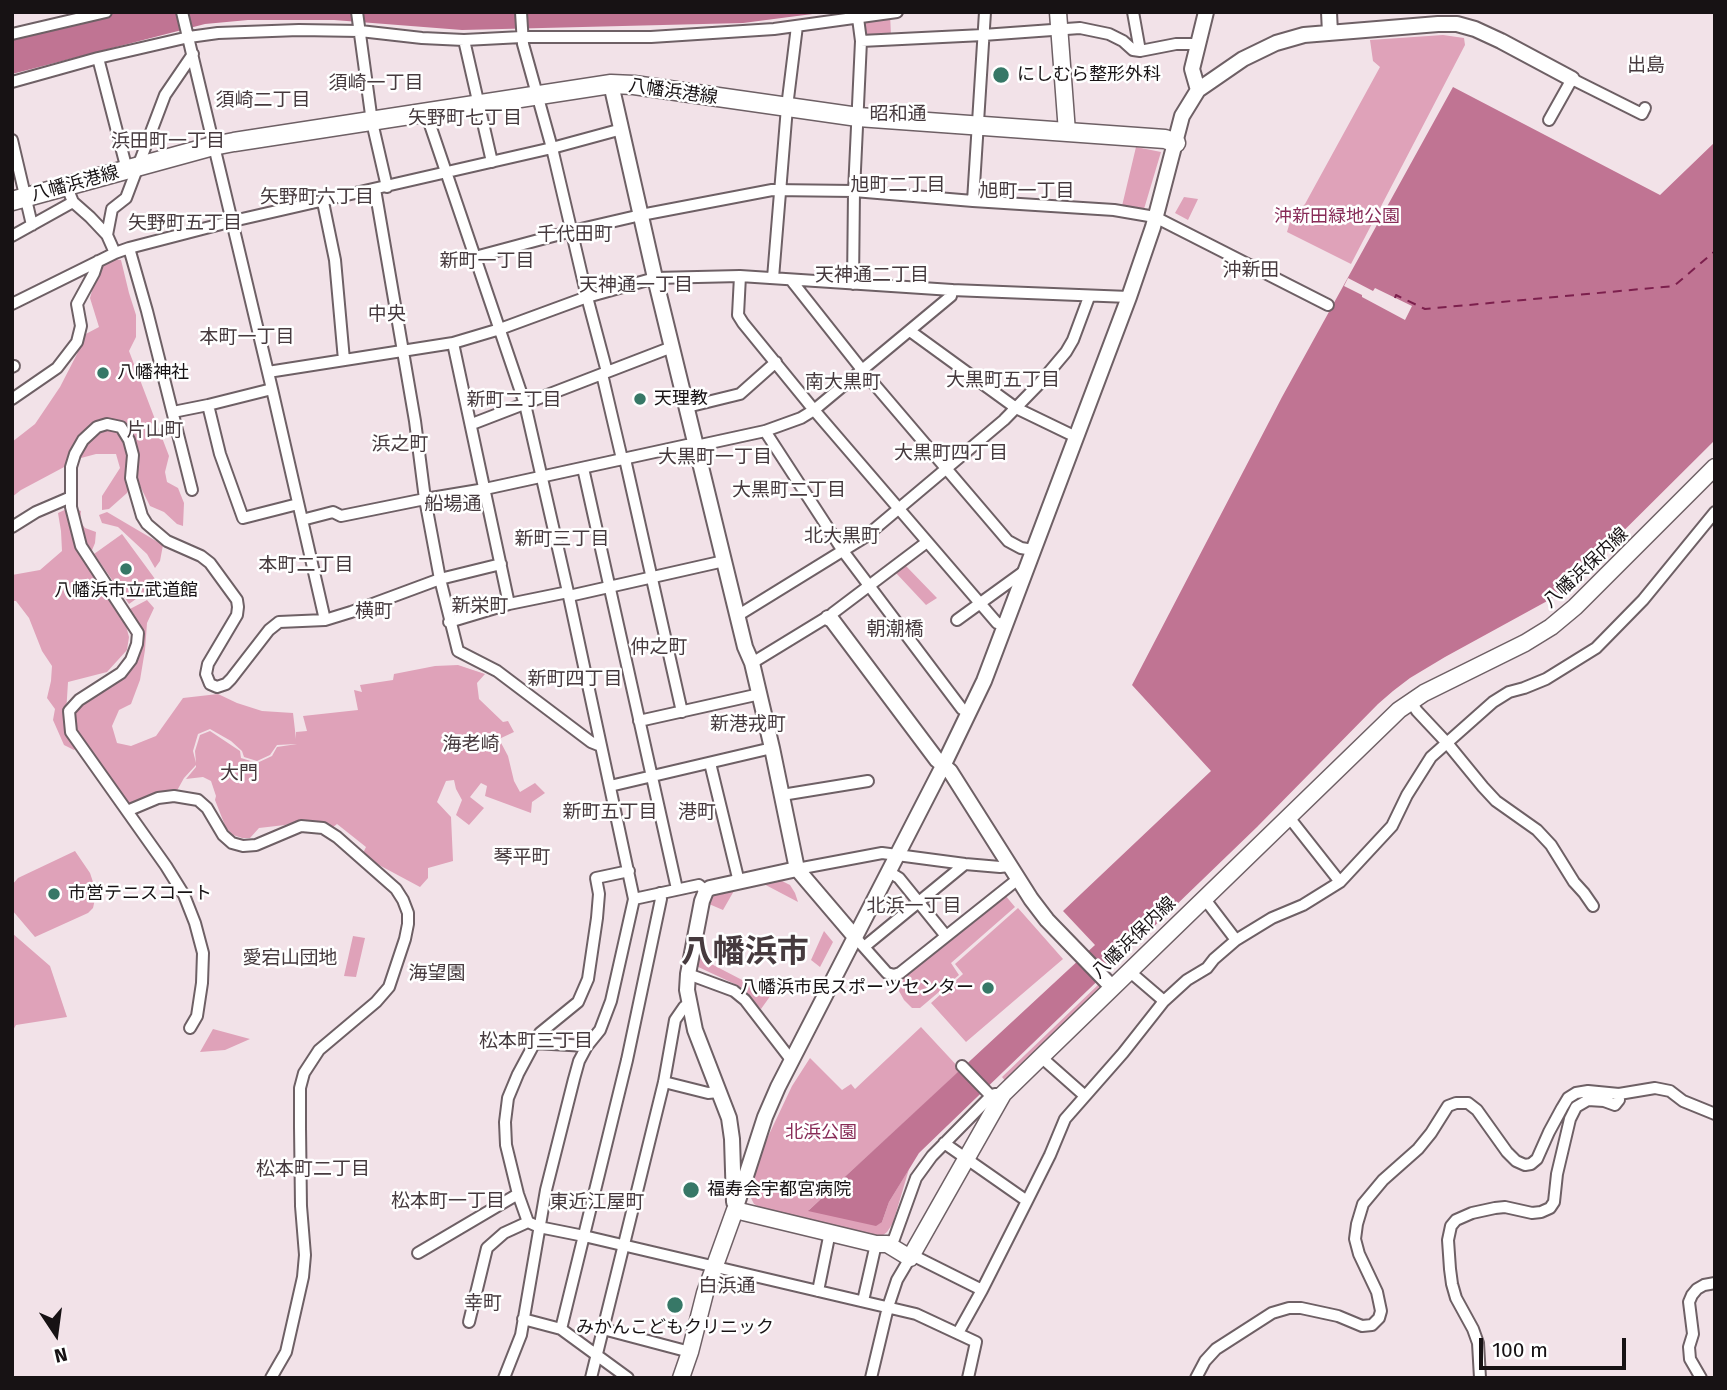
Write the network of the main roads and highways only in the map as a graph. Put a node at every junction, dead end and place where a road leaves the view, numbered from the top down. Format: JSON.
{"nodes":[{"id":1,"x":1058,"y":12,"type":"edge"},
{"id":2,"x":1067,"y":132,"type":"junction"},
{"id":3,"x":1176,"y":144,"type":"road end"},
{"id":4,"x":19,"y":199,"type":"edge"},
{"id":5,"x":1715,"y":467,"type":"edge"},
{"id":6,"x":681,"y":1378,"type":"edge"}],
"edges":[{"from":1,"to":2,"type":"main road"},
{"from":2,"to":3,"type":"main road","name":"八幡浜港線"},
{"from":2,"to":4,"type":"main road","name":"八幡浜港線"},
{"from":5,"to":6,"type":"main road","name":"八幡浜保内線"}]}
